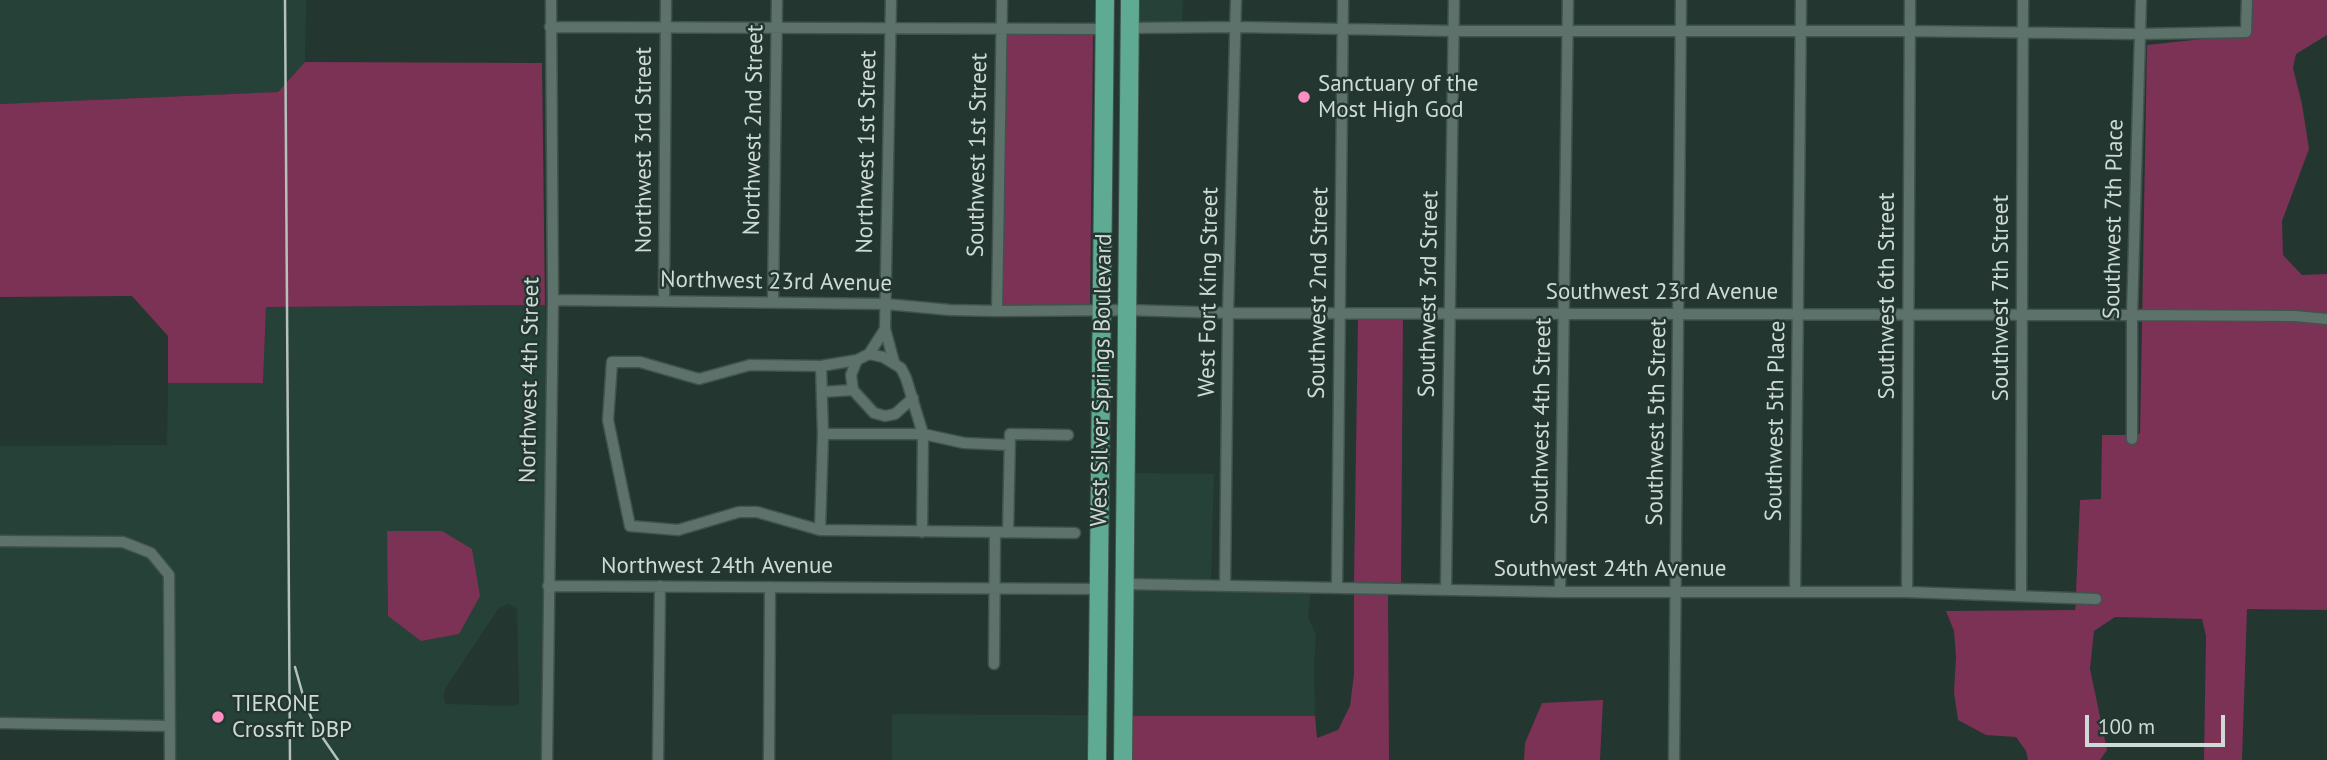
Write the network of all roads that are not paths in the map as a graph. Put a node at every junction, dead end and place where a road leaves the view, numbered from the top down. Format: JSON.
{"nodes":[{"id":1,"x":551,"y":0,"type":"edge"},
{"id":2,"x":666,"y":0,"type":"edge"},
{"id":3,"x":777,"y":0,"type":"edge"},
{"id":4,"x":891,"y":0,"type":"edge"},
{"id":5,"x":1002,"y":0,"type":"edge"},
{"id":6,"x":1105,"y":0,"type":"edge"},
{"id":7,"x":1111,"y":0,"type":"edge"},
{"id":8,"x":1130,"y":0,"type":"edge"},
{"id":9,"x":1236,"y":0,"type":"edge"},
{"id":10,"x":1343,"y":0,"type":"edge"},
{"id":11,"x":1454,"y":0,"type":"edge"},
{"id":12,"x":1568,"y":0,"type":"edge"},
{"id":13,"x":1681,"y":0,"type":"edge"},
{"id":14,"x":1801,"y":0,"type":"edge"},
{"id":15,"x":1910,"y":0,"type":"edge"},
{"id":16,"x":2023,"y":0,"type":"edge"},
{"id":17,"x":2141,"y":0,"type":"edge"},
{"id":18,"x":2247,"y":0,"type":"edge"},
{"id":19,"x":550,"y":27,"type":"junction"},
{"id":20,"x":666,"y":27,"type":"junction"},
{"id":21,"x":1236,"y":27,"type":"junction"},
{"id":22,"x":777,"y":28,"type":"junction"},
{"id":23,"x":891,"y":28,"type":"junction"},
{"id":24,"x":1001,"y":28,"type":"junction"},
{"id":25,"x":1130,"y":28,"type":"junction"},
{"id":26,"x":1104,"y":29,"type":"junction"},
{"id":27,"x":1343,"y":29,"type":"junction"},
{"id":28,"x":1454,"y":31,"type":"junction"},
{"id":29,"x":1567,"y":31,"type":"junction"},
{"id":30,"x":1681,"y":31,"type":"junction"},
{"id":31,"x":1801,"y":31,"type":"junction"},
{"id":32,"x":1910,"y":31,"type":"junction"},
{"id":33,"x":2022,"y":33,"type":"junction"},
{"id":34,"x":2139,"y":34,"type":"junction"},
{"id":35,"x":1129,"y":148,"type":"junction"},
{"id":36,"x":553,"y":300,"type":"junction"},
{"id":37,"x":664,"y":301,"type":"junction"},
{"id":38,"x":773,"y":302,"type":"junction"},
{"id":39,"x":886,"y":304,"type":"junction"},
{"id":40,"x":1101,"y":310,"type":"junction"},
{"id":41,"x":1127,"y":310,"type":"junction"},
{"id":42,"x":997,"y":311,"type":"junction"},
{"id":43,"x":1565,"y":312,"type":"junction"},
{"id":44,"x":1228,"y":313,"type":"junction"},
{"id":45,"x":1339,"y":313,"type":"junction"},
{"id":46,"x":1450,"y":313,"type":"junction"},
{"id":47,"x":1679,"y":313,"type":"junction"},
{"id":48,"x":1798,"y":314,"type":"junction"},
{"id":49,"x":1908,"y":315,"type":"junction"},
{"id":50,"x":2022,"y":315,"type":"junction"},
{"id":51,"x":2133,"y":315,"type":"junction"},
{"id":52,"x":2327,"y":319,"type":"edge"},
{"id":53,"x":885,"y":329,"type":"junction"},
{"id":54,"x":869,"y":354,"type":"junction"},
{"id":55,"x":857,"y":360,"type":"junction"},
{"id":56,"x":894,"y":362,"type":"junction"},
{"id":57,"x":821,"y":366,"type":"junction"},
{"id":58,"x":853,"y":390,"type":"junction"},
{"id":59,"x":822,"y":392,"type":"junction"},
{"id":60,"x":913,"y":398,"type":"junction"},
{"id":61,"x":823,"y":434,"type":"junction"},
{"id":62,"x":923,"y":434,"type":"junction"},
{"id":63,"x":1068,"y":435,"type":"dead end"},
{"id":64,"x":2132,"y":439,"type":"dead end"},
{"id":65,"x":1010,"y":445,"type":"junction"},
{"id":66,"x":820,"y":530,"type":"junction"},
{"id":67,"x":922,"y":532,"type":"junction"},
{"id":68,"x":996,"y":532,"type":"junction"},
{"id":69,"x":1008,"y":533,"type":"junction"},
{"id":70,"x":1075,"y":533,"type":"dead end"},
{"id":71,"x":1099,"y":538,"type":"junction"},
{"id":72,"x":0,"y":541,"type":"edge"},
{"id":73,"x":1124,"y":584,"type":"junction"},
{"id":74,"x":1225,"y":585,"type":"junction"},
{"id":75,"x":548,"y":586,"type":"junction"},
{"id":76,"x":660,"y":586,"type":"junction"},
{"id":77,"x":1337,"y":586,"type":"junction"},
{"id":78,"x":770,"y":587,"type":"junction"},
{"id":79,"x":994,"y":589,"type":"junction"},
{"id":80,"x":1098,"y":589,"type":"junction"},
{"id":81,"x":1446,"y":589,"type":"junction"},
{"id":82,"x":1676,"y":590,"type":"junction"},
{"id":83,"x":1795,"y":591,"type":"junction"},
{"id":84,"x":1560,"y":592,"type":"junction"},
{"id":85,"x":1906,"y":592,"type":"junction"},
{"id":86,"x":2021,"y":595,"type":"junction"},
{"id":87,"x":2096,"y":599,"type":"dead end"},
{"id":88,"x":1123,"y":628,"type":"junction"},
{"id":89,"x":994,"y":664,"type":"dead end"},
{"id":90,"x":0,"y":723,"type":"edge"},
{"id":91,"x":170,"y":726,"type":"junction"},
{"id":92,"x":170,"y":760,"type":"edge"},
{"id":93,"x":547,"y":760,"type":"edge"},
{"id":94,"x":657,"y":760,"type":"edge"},
{"id":95,"x":769,"y":760,"type":"edge"},
{"id":96,"x":1097,"y":760,"type":"edge"},
{"id":97,"x":1122,"y":760,"type":"edge"},
{"id":98,"x":1674,"y":760,"type":"edge"}],
"edges":[{"from":1,"to":19,"type":"street","name":"Northwest 4th Street"},
{"from":2,"to":20,"type":"street","name":"Northwest 3rd Street"},
{"from":3,"to":22,"type":"street","name":"Northwest 2nd Street"},
{"from":4,"to":23,"type":"street","name":"Northwest 1st Street"},
{"from":5,"to":24,"type":"street","name":"Southwest 1st Street"},
{"from":6,"to":26,"type":"main road","name":"West Silver Springs Boulevard"},
{"from":7,"to":25,"type":"main road"},
{"from":8,"to":25,"type":"main road","name":"West Silver Springs Boulevard"},
{"from":9,"to":21,"type":"street","name":"West Fort King Street"},
{"from":10,"to":27,"type":"street","name":"Southwest 2nd Street"},
{"from":11,"to":28,"type":"street","name":"Southwest 3rd Street"},
{"from":12,"to":29,"type":"street","name":"Southwest 4th Street"},
{"from":13,"to":30,"type":"street","name":"Southwest 5th Street"},
{"from":14,"to":31,"type":"street","name":"Southwest 5th Place"},
{"from":15,"to":32,"type":"street","name":"Southwest 6th Street"},
{"from":16,"to":33,"type":"street","name":"Southwest 7th Street"},
{"from":17,"to":34,"type":"street","name":"Southwest 7th Place"},
{"from":18,"to":34,"type":"street"},
{"from":19,"to":20,"type":"street"},
{"from":19,"to":36,"type":"street","name":"Northwest 4th Street"},
{"from":20,"to":22,"type":"street"},
{"from":20,"to":37,"type":"street","name":"Northwest 3rd Street"},
{"from":21,"to":25,"type":"street"},
{"from":21,"to":27,"type":"street"},
{"from":21,"to":44,"type":"street","name":"West Fort King Street"},
{"from":22,"to":23,"type":"street"},
{"from":22,"to":38,"type":"street","name":"Northwest 2nd Street"},
{"from":23,"to":24,"type":"street"},
{"from":23,"to":39,"type":"street","name":"Northwest 1st Street"},
{"from":24,"to":26,"type":"street"},
{"from":24,"to":42,"type":"street","name":"Southwest 1st Street"},
{"from":25,"to":35,"type":"main road","name":"West Silver Springs Boulevard"},
{"from":26,"to":35,"type":"main road"},
{"from":26,"to":40,"type":"main road","name":"West Silver Springs Boulevard"},
{"from":27,"to":28,"type":"street"},
{"from":27,"to":45,"type":"street","name":"Southwest 2nd Street"},
{"from":28,"to":29,"type":"street"},
{"from":28,"to":46,"type":"street","name":"Southwest 3rd Street"},
{"from":29,"to":30,"type":"street"},
{"from":29,"to":43,"type":"street","name":"Southwest 4th Street"},
{"from":30,"to":31,"type":"street"},
{"from":30,"to":47,"type":"street","name":"Southwest 5th Street"},
{"from":31,"to":32,"type":"street"},
{"from":31,"to":48,"type":"street","name":"Southwest 5th Place"},
{"from":32,"to":33,"type":"street"},
{"from":32,"to":49,"type":"street","name":"Southwest 6th Street"},
{"from":33,"to":34,"type":"street"},
{"from":33,"to":50,"type":"street","name":"Southwest 7th Street"},
{"from":34,"to":51,"type":"street","name":"Southwest 7th Place"},
{"from":35,"to":41,"type":"main road","name":"West Silver Springs Boulevard"},
{"from":36,"to":37,"type":"street","name":"Northwest 23rd Avenue"},
{"from":36,"to":75,"type":"street","name":"Northwest 4th Street"},
{"from":37,"to":38,"type":"street","name":"Northwest 23rd Avenue"},
{"from":38,"to":39,"type":"street","name":"Northwest 23rd Avenue"},
{"from":39,"to":42,"type":"street","name":"Northwest 23rd Avenue"},
{"from":39,"to":53,"type":"street","name":"Northwest 1st Street"},
{"from":40,"to":41,"type":"street","name":"Southwest 23rd Avenue"},
{"from":40,"to":42,"type":"street","name":"Southwest 23rd Avenue"},
{"from":40,"to":71,"type":"main road","name":"West Silver Springs Boulevard"},
{"from":41,"to":44,"type":"street","name":"Southwest 23rd Avenue"},
{"from":41,"to":73,"type":"main road","name":"West Silver Springs Boulevard"},
{"from":43,"to":46,"type":"street","name":"Southwest 23rd Avenue"},
{"from":43,"to":47,"type":"street","name":"Southwest 23rd Avenue"},
{"from":43,"to":84,"type":"street","name":"Southwest 4th Street"},
{"from":44,"to":45,"type":"street","name":"Southwest 23rd Avenue"},
{"from":44,"to":74,"type":"street","name":"West Fort King Street"},
{"from":45,"to":46,"type":"street","name":"Southwest 23rd Avenue"},
{"from":45,"to":77,"type":"street","name":"Southwest 2nd Street"},
{"from":46,"to":81,"type":"street","name":"Southwest 3rd Street"},
{"from":47,"to":48,"type":"street","name":"Southwest 23rd Avenue"},
{"from":47,"to":82,"type":"street","name":"Southwest 5th Street"},
{"from":48,"to":49,"type":"street","name":"Southwest 23rd Avenue"},
{"from":48,"to":83,"type":"street","name":"Southwest 5th Place"},
{"from":49,"to":50,"type":"street","name":"Southwest 23rd Avenue"},
{"from":49,"to":85,"type":"street","name":"Southwest 6th Street"},
{"from":50,"to":51,"type":"street","name":"Southwest 23rd Avenue"},
{"from":50,"to":86,"type":"street","name":"Southwest 7th Street"},
{"from":51,"to":52,"type":"street","name":"Southwest 23rd Avenue"},
{"from":51,"to":64,"type":"street","name":"Southwest 7th Place"},
{"from":53,"to":54,"type":"street"},
{"from":53,"to":56,"type":"street"},
{"from":54,"to":55,"type":"street"},
{"from":54,"to":56,"type":"street"},
{"from":55,"to":57,"type":"street"},
{"from":55,"to":58,"type":"street"},
{"from":56,"to":60,"type":"street"},
{"from":57,"to":59,"type":"street"},
{"from":57,"to":66,"type":"street"},
{"from":58,"to":59,"type":"street"},
{"from":58,"to":60,"type":"street"},
{"from":59,"to":61,"type":"street"},
{"from":60,"to":62,"type":"street"},
{"from":61,"to":62,"type":"street"},
{"from":61,"to":66,"type":"street"},
{"from":62,"to":65,"type":"street"},
{"from":62,"to":67,"type":"street"},
{"from":63,"to":65,"type":"street"},
{"from":65,"to":69,"type":"street"},
{"from":66,"to":67,"type":"street"},
{"from":67,"to":68,"type":"street"},
{"from":68,"to":69,"type":"street"},
{"from":68,"to":79,"type":"street"},
{"from":69,"to":70,"type":"street"},
{"from":71,"to":73,"type":"main road"},
{"from":71,"to":80,"type":"main road","name":"West Silver Springs Boulevard"},
{"from":72,"to":91,"type":"street"},
{"from":73,"to":74,"type":"street","name":"Southwest 24th Avenue"},
{"from":73,"to":88,"type":"main road","name":"West Silver Springs Boulevard"},
{"from":74,"to":77,"type":"street","name":"Southwest 24th Avenue"},
{"from":75,"to":76,"type":"street","name":"Northwest 24th Avenue"},
{"from":75,"to":93,"type":"street","name":"Northwest 4th Street"},
{"from":76,"to":78,"type":"street","name":"Northwest 24th Avenue"},
{"from":76,"to":94,"type":"street"},
{"from":77,"to":81,"type":"street","name":"Southwest 24th Avenue"},
{"from":78,"to":79,"type":"street","name":"Northwest 24th Avenue"},
{"from":78,"to":95,"type":"street"},
{"from":79,"to":80,"type":"street"},
{"from":79,"to":89,"type":"street"},
{"from":80,"to":88,"type":"main road"},
{"from":80,"to":96,"type":"main road","name":"West Silver Springs Boulevard"},
{"from":81,"to":84,"type":"street","name":"Southwest 24th Avenue"},
{"from":82,"to":83,"type":"street","name":"Southwest 24th Avenue"},
{"from":82,"to":84,"type":"street","name":"Southwest 24th Avenue"},
{"from":82,"to":98,"type":"street","name":"Southwest 5th Street"},
{"from":83,"to":85,"type":"street","name":"Southwest 24th Avenue"},
{"from":85,"to":86,"type":"street","name":"Southwest 24th Avenue"},
{"from":86,"to":87,"type":"street","name":"Southwest 24th Avenue"},
{"from":88,"to":97,"type":"main road","name":"West Silver Springs Boulevard"},
{"from":90,"to":91,"type":"street"},
{"from":91,"to":92,"type":"street"}]}
